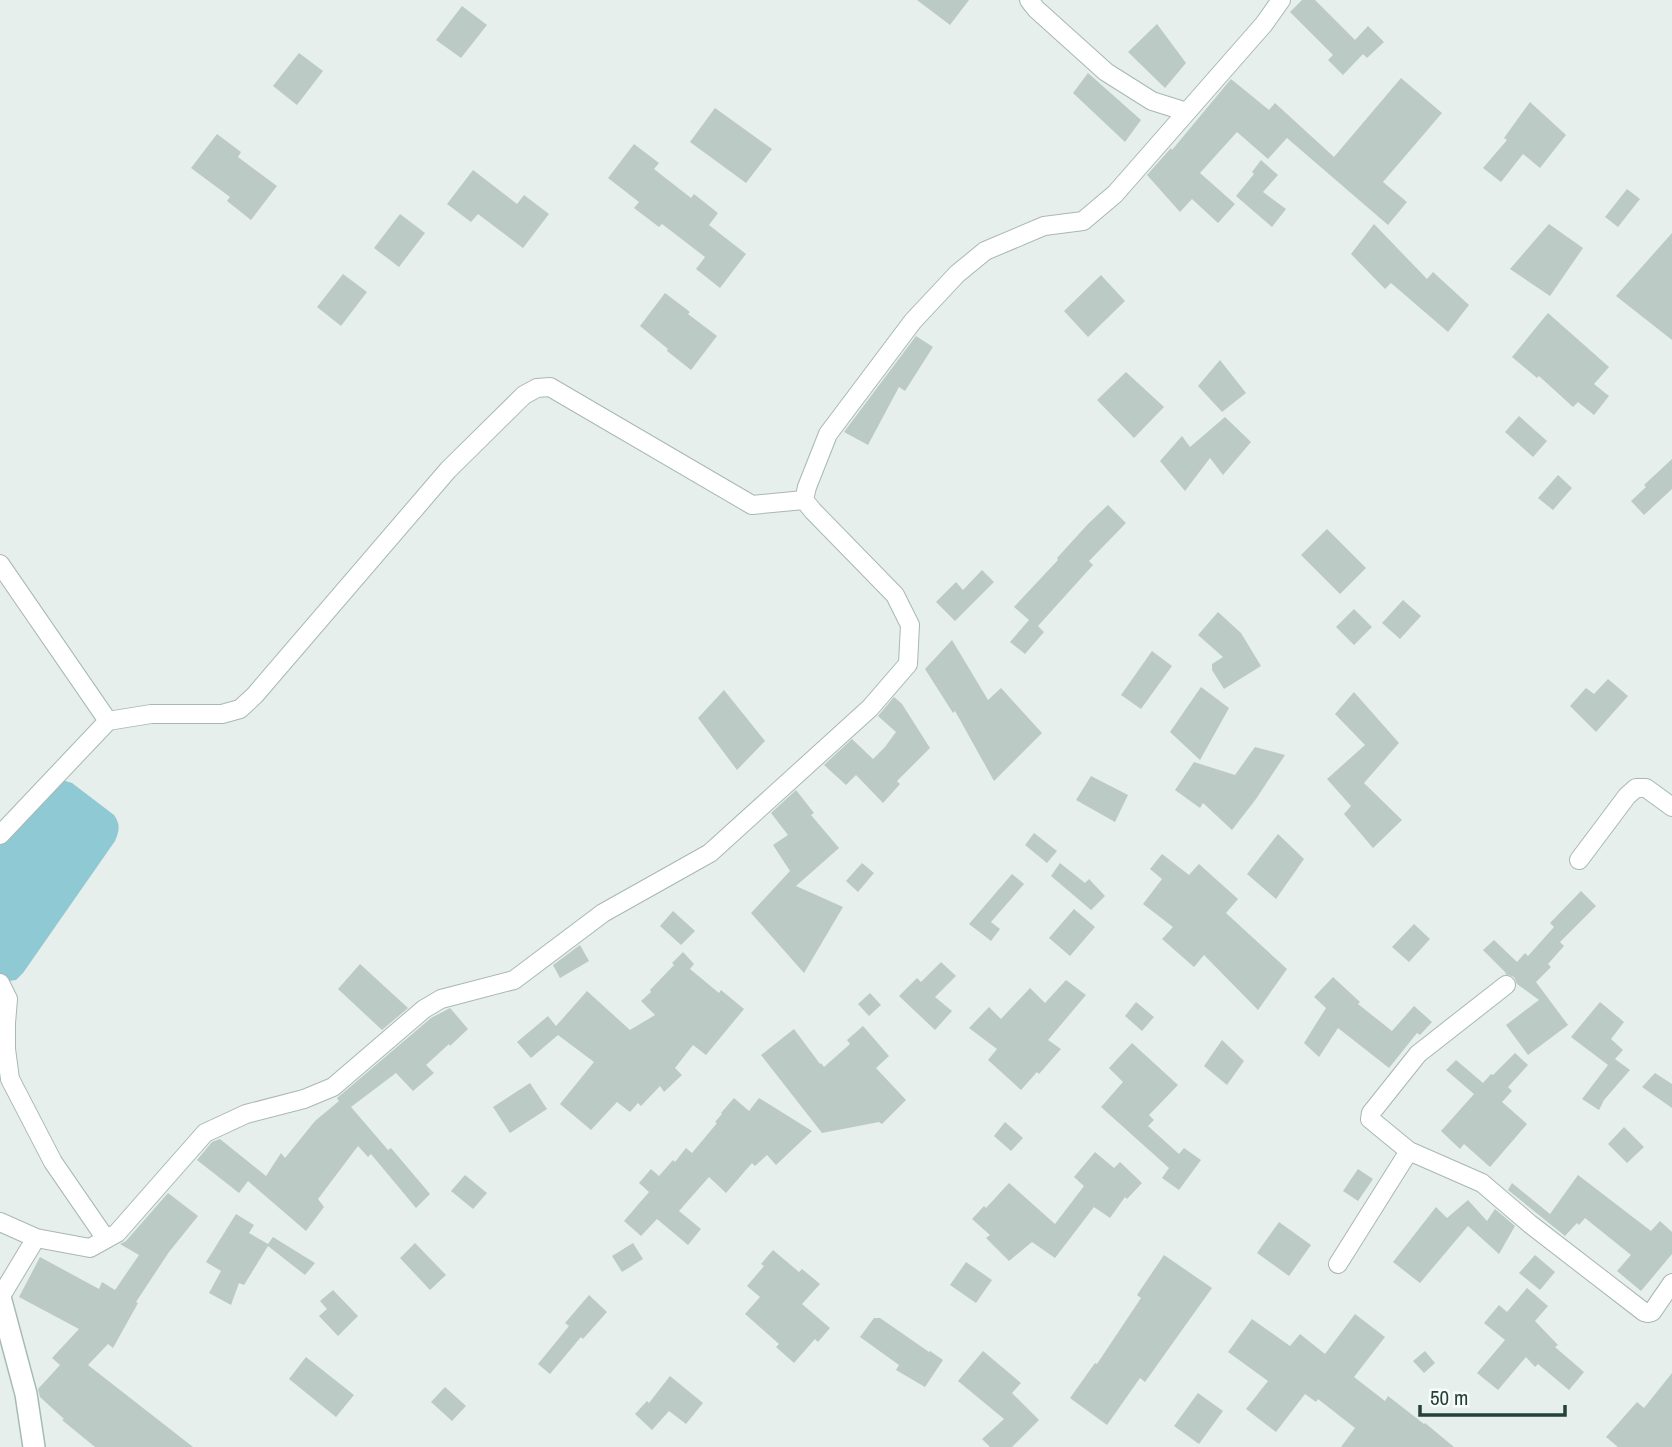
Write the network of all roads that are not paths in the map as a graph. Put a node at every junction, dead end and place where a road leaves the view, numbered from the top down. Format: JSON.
{"nodes":[{"id":1,"x":1029,"y":0,"type":"edge"},
{"id":2,"x":1281,"y":0,"type":"edge"},
{"id":3,"x":1187,"y":112,"type":"junction"},
{"id":4,"x":804,"y":500,"type":"junction"},
{"id":5,"x":0,"y":564,"type":"edge"},
{"id":6,"x":108,"y":721,"type":"junction"},
{"id":7,"x":1672,"y":807,"type":"edge"},
{"id":8,"x":0,"y":835,"type":"edge"},
{"id":9,"x":1579,"y":860,"type":"dead end"},
{"id":10,"x":0,"y":983,"type":"edge"},
{"id":11,"x":1506,"y":985,"type":"dead end"},
{"id":12,"x":1409,"y":1151,"type":"junction"},
{"id":13,"x":0,"y":1222,"type":"edge"},
{"id":14,"x":36,"y":1238,"type":"junction"},
{"id":15,"x":106,"y":1239,"type":"junction"},
{"id":16,"x":1338,"y":1264,"type":"dead end"},
{"id":17,"x":1672,"y":1283,"type":"edge"},
{"id":18,"x":0,"y":1296,"type":"edge"},
{"id":19,"x":34,"y":1447,"type":"edge"}],
"edges":[{"from":1,"to":3,"type":"street"},
{"from":2,"to":3,"type":"street"},
{"from":3,"to":4,"type":"street"},
{"from":4,"to":6,"type":"street"},
{"from":4,"to":15,"type":"street"},
{"from":5,"to":6,"type":"street"},
{"from":6,"to":8,"type":"street"},
{"from":7,"to":9,"type":"street"},
{"from":10,"to":15,"type":"street"},
{"from":11,"to":12,"type":"street"},
{"from":12,"to":16,"type":"street"},
{"from":12,"to":17,"type":"street"},
{"from":13,"to":14,"type":"street"},
{"from":14,"to":15,"type":"street"},
{"from":14,"to":18,"type":"street"},
{"from":18,"to":19,"type":"main road"}]}
